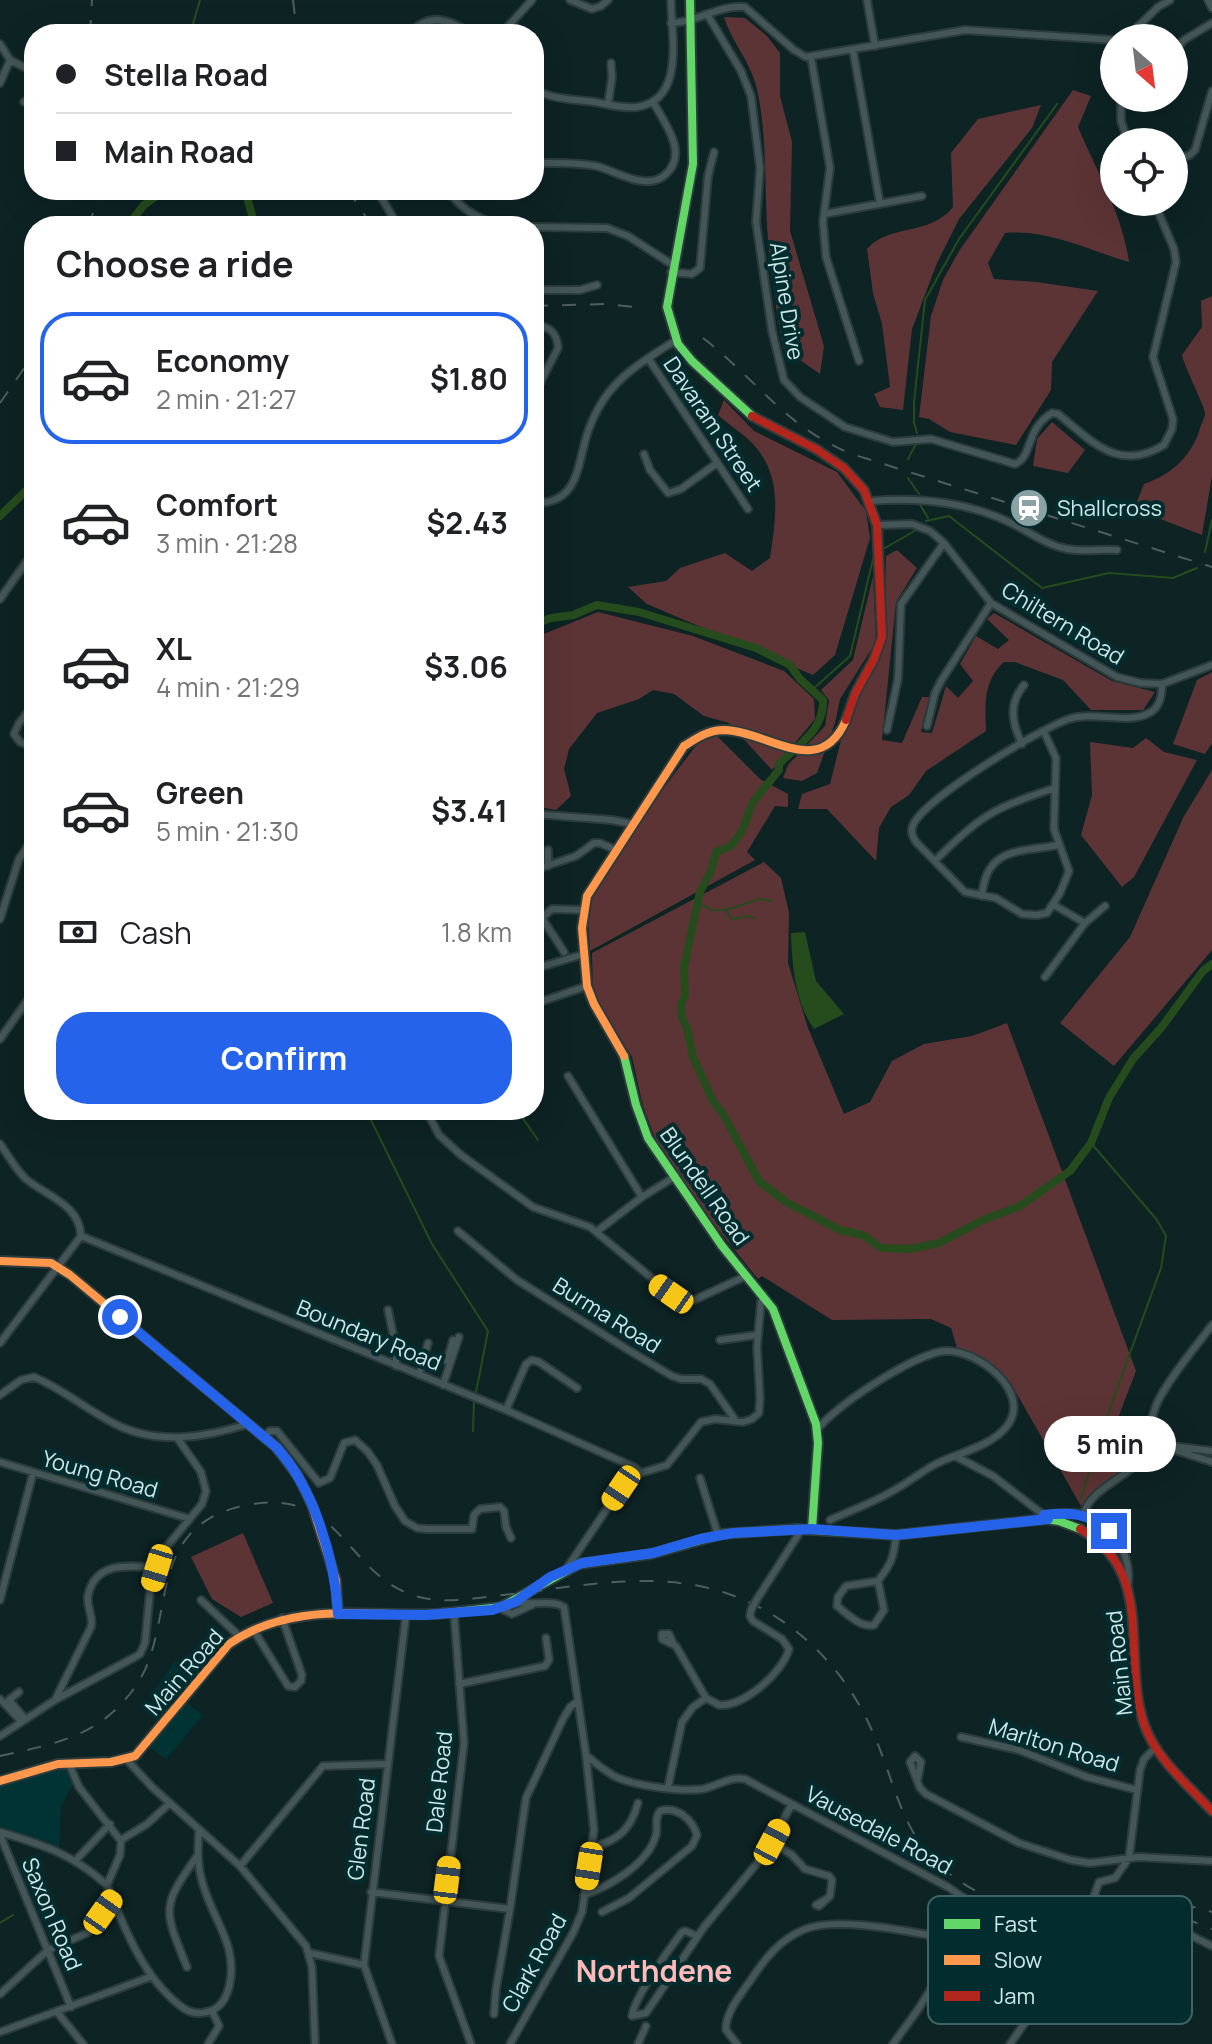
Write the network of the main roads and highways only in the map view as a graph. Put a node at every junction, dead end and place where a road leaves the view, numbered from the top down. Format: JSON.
{"nodes":[{"id":1,"x":690,"y":0,"type":"edge"},
{"id":2,"x":0,"y":1261,"type":"edge"},
{"id":3,"x":807,"y":1529,"type":"junction"},
{"id":4,"x":338,"y":1614,"type":"junction"},
{"id":5,"x":0,"y":1781,"type":"edge"},
{"id":6,"x":1212,"y":1811,"type":"edge"}],
"edges":[{"from":1,"to":3,"type":"main road","name":"Blundell Road"},
{"from":2,"to":4,"type":"main road","bridge":true},
{"from":3,"to":4,"type":"main road","name":"Main Road"},
{"from":3,"to":6,"type":"main road","name":"Main Road"},
{"from":4,"to":5,"type":"main road","name":"Main Road"}]}
